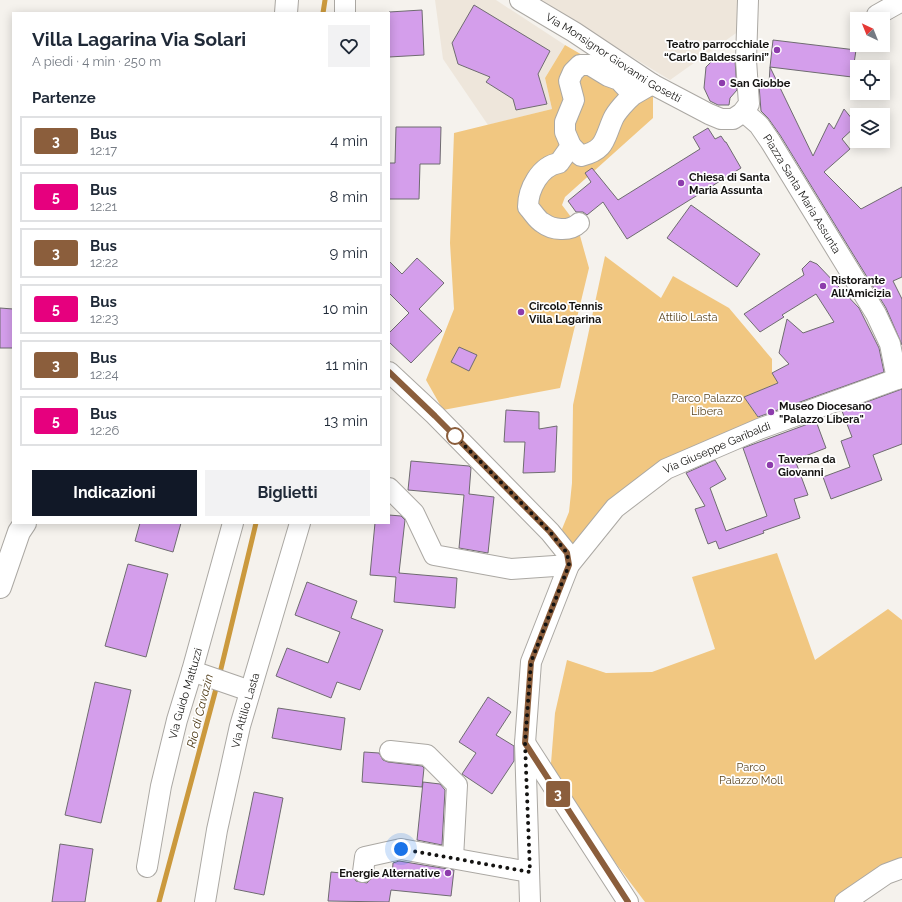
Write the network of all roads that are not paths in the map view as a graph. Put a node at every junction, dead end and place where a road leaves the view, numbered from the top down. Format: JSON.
{"nodes":[{"id":1,"x":287,"y":0,"type":"edge"},
{"id":2,"x":345,"y":0,"type":"edge"},
{"id":3,"x":520,"y":0,"type":"edge"},
{"id":4,"x":748,"y":0,"type":"edge"},
{"id":5,"x":902,"y":1,"type":"edge"},
{"id":6,"x":286,"y":12,"type":"edge"},
{"id":7,"x":345,"y":12,"type":"edge"},
{"id":8,"x":882,"y":12,"type":"edge"},
{"id":9,"x":652,"y":84,"type":"junction"},
{"id":10,"x":633,"y":95,"type":"junction"},
{"id":11,"x":744,"y":112,"type":"junction"},
{"id":12,"x":571,"y":146,"type":"junction"},
{"id":13,"x":579,"y":223,"type":"dead end"},
{"id":14,"x":896,"y":341,"type":"edge"},
{"id":15,"x":390,"y":373,"type":"edge"},
{"id":16,"x":899,"y":381,"type":"edge"},
{"id":17,"x":390,"y":489,"type":"edge"},
{"id":18,"x":24,"y":524,"type":"edge"},
{"id":19,"x":233,"y":524,"type":"edge"},
{"id":20,"x":300,"y":524,"type":"edge"},
{"id":21,"x":569,"y":565,"type":"junction"},
{"id":22,"x":0,"y":587,"type":"edge"},
{"id":23,"x":192,"y":671,"type":"junction"},
{"id":24,"x":250,"y":691,"type":"junction"},
{"id":25,"x":525,"y":743,"type":"junction"},
{"id":26,"x":390,"y":751,"type":"dead end"},
{"id":27,"x":453,"y":858,"type":"junction"},
{"id":28,"x":147,"y":867,"type":"dead end"},
{"id":29,"x":902,"y":868,"type":"edge"},
{"id":30,"x":363,"y":872,"type":"dead end"},
{"id":31,"x":530,"y":872,"type":"junction"},
{"id":32,"x":205,"y":902,"type":"edge"},
{"id":33,"x":530,"y":902,"type":"edge"},
{"id":34,"x":628,"y":902,"type":"edge"},
{"id":35,"x":846,"y":902,"type":"edge"}],
"edges":[{"from":1,"to":6,"type":"main road"},
{"from":2,"to":7,"type":"street"},
{"from":3,"to":9,"type":"street","name":"Via Monsignor Giovanni Gosetti"},
{"from":4,"to":11,"type":"street"},
{"from":5,"to":8,"type":"street"},
{"from":9,"to":10,"type":"street"},
{"from":9,"to":11,"type":"street","name":"Via Monsignor Giovanni Gosetti"},
{"from":10,"to":12,"type":"street"},
{"from":10,"to":12,"type":"street"},
{"from":11,"to":14,"type":"street","name":"Piazza Santa Maria Assunta"},
{"from":12,"to":13,"type":"street"},
{"from":14,"to":16,"type":"street","name":"Piazza Santa Maria Assunta"},
{"from":15,"to":21,"type":"street"},
{"from":16,"to":21,"type":"street","name":"Via Giuseppe Garibaldi"},
{"from":17,"to":21,"type":"street"},
{"from":18,"to":22,"type":"main road"},
{"from":19,"to":23,"type":"street","name":"Via Guido Mattuzzi"},
{"from":20,"to":24,"type":"street","name":"Via Attilio Lasta"},
{"from":21,"to":25,"type":"street","name":"Via Giuseppe Garibaldi"},
{"from":23,"to":24,"type":"street"},
{"from":23,"to":28,"type":"street","name":"Via Guido Mattuzzi"},
{"from":24,"to":32,"type":"street","name":"Via Attilio Lasta"},
{"from":25,"to":31,"type":"street","name":"Via Giuseppe Garibaldi"},
{"from":25,"to":34,"type":"street"},
{"from":26,"to":27,"type":"street"},
{"from":27,"to":30,"type":"street"},
{"from":27,"to":31,"type":"street"},
{"from":29,"to":35,"type":"street"},
{"from":31,"to":33,"type":"street","name":"Via Giuseppe Garibaldi"}]}
